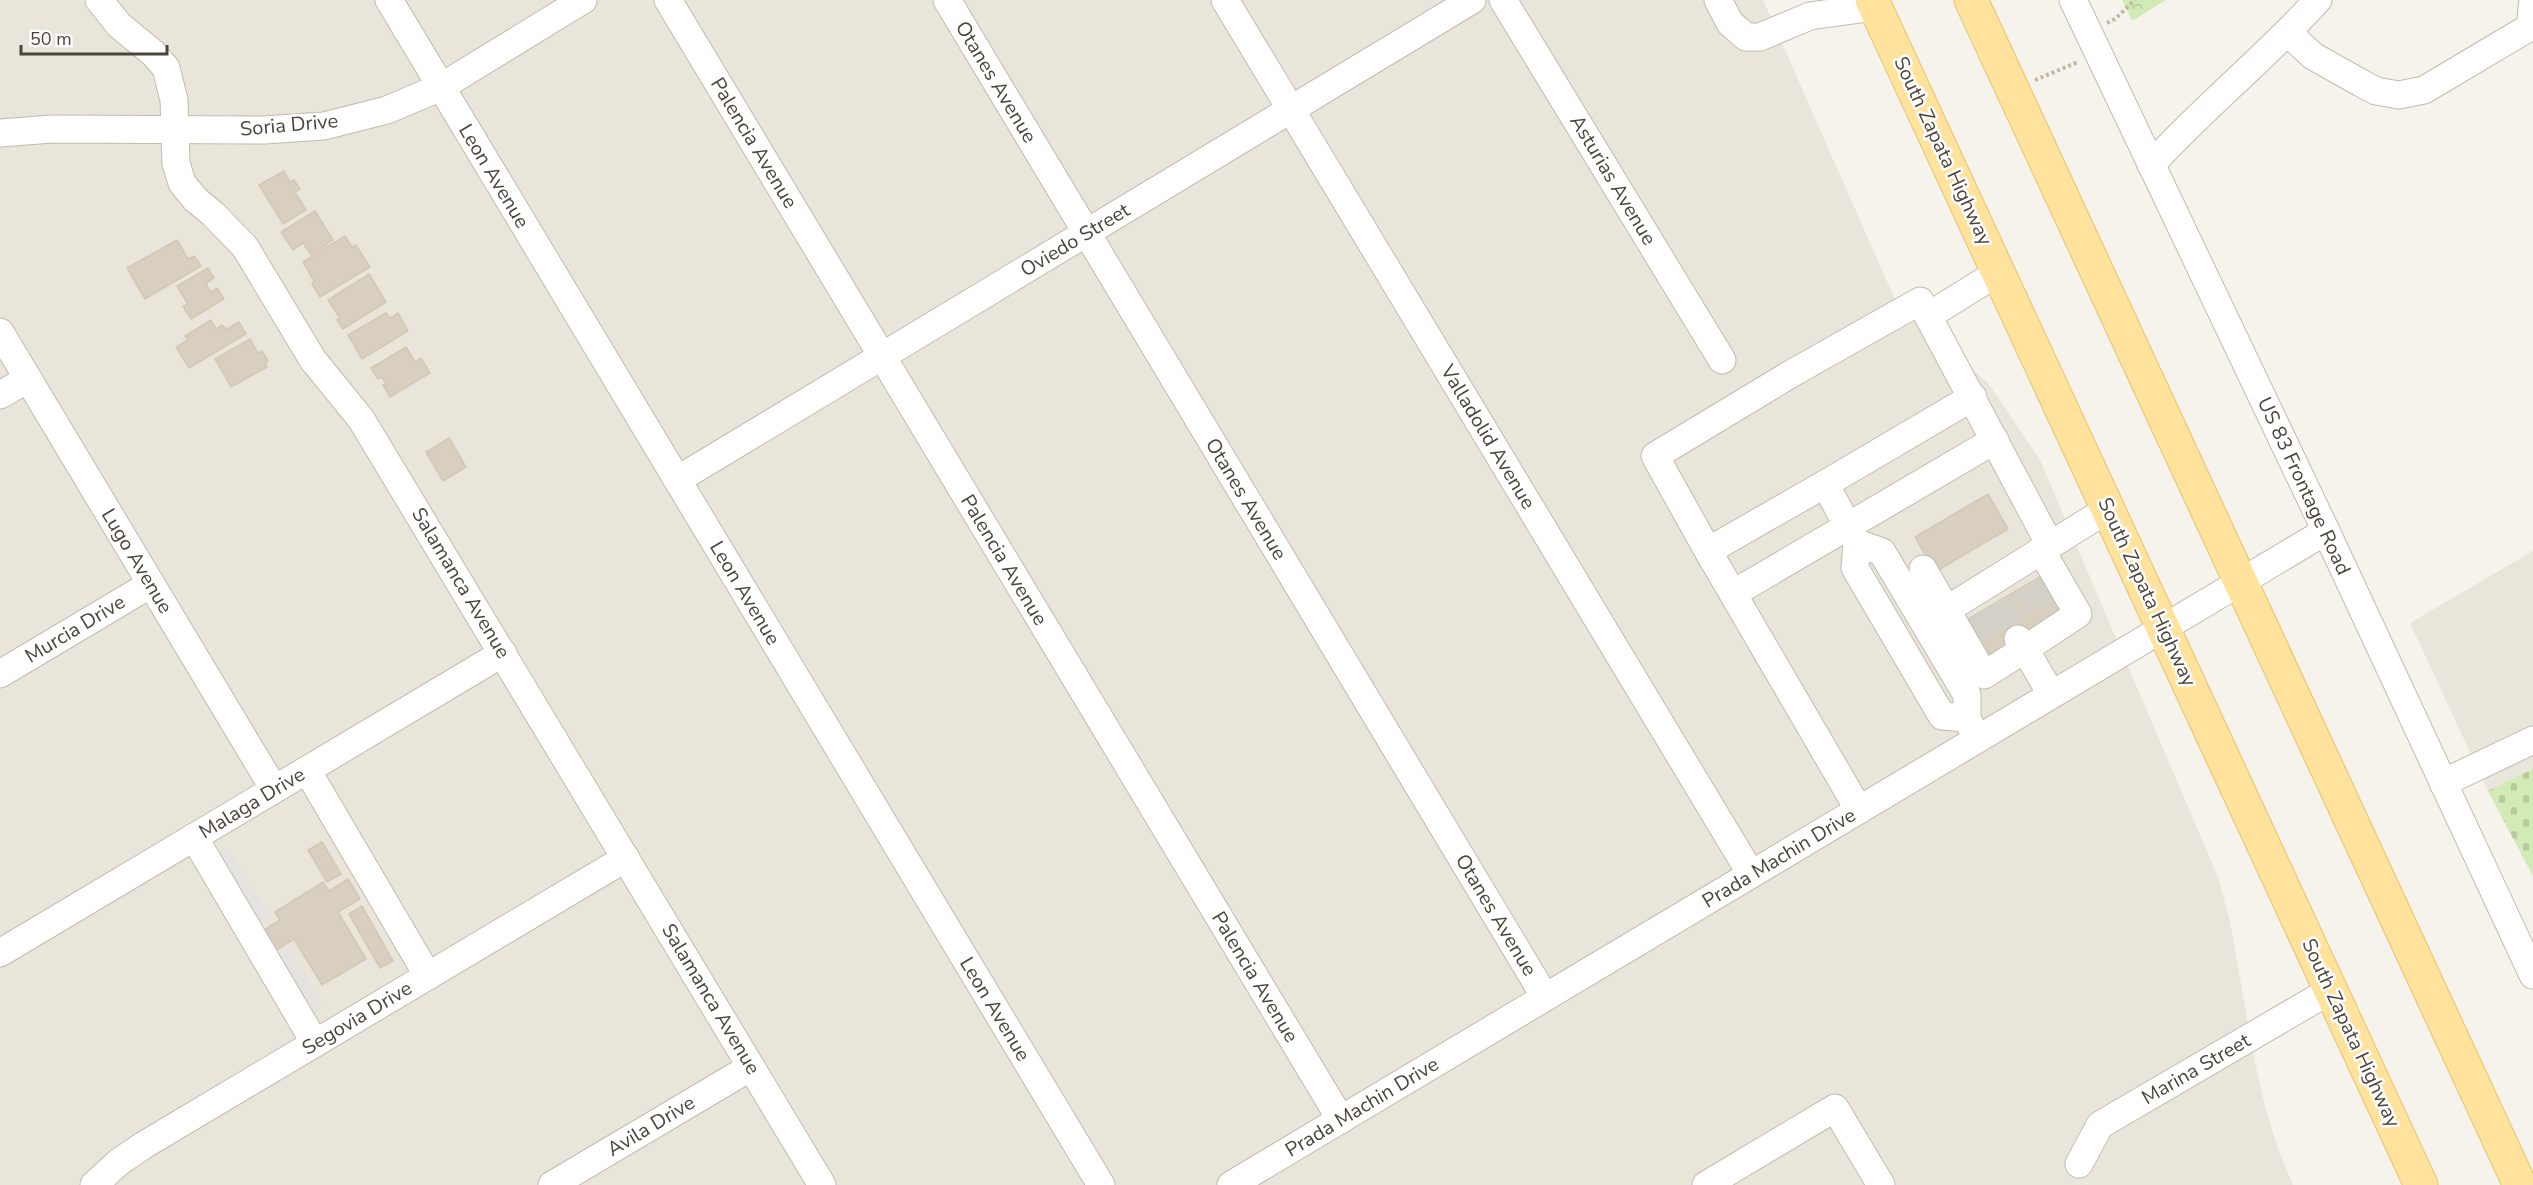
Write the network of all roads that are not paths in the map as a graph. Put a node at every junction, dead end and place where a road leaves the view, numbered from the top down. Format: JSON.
{"nodes":[{"id":1,"x":99,"y":0,"type":"edge"},
{"id":2,"x":389,"y":0,"type":"edge"},
{"id":3,"x":583,"y":0,"type":"edge"},
{"id":4,"x":668,"y":0,"type":"edge"},
{"id":5,"x":947,"y":0,"type":"edge"},
{"id":6,"x":1225,"y":0,"type":"edge"},
{"id":7,"x":1472,"y":0,"type":"edge"},
{"id":8,"x":1503,"y":0,"type":"edge"},
{"id":9,"x":1718,"y":0,"type":"edge"},
{"id":10,"x":1971,"y":0,"type":"edge"},
{"id":11,"x":2073,"y":0,"type":"edge"},
{"id":12,"x":2318,"y":0,"type":"edge"},
{"id":13,"x":2532,"y":0,"type":"edge"},
{"id":14,"x":1873,"y":4,"type":"edge"},
{"id":15,"x":2288,"y":33,"type":"junction"},
{"id":16,"x":441,"y":87,"type":"junction"},
{"id":17,"x":1290,"y":110,"type":"junction"},
{"id":18,"x":176,"y":130,"type":"junction"},
{"id":19,"x":0,"y":133,"type":"edge"},
{"id":20,"x":2151,"y":165,"type":"junction"},
{"id":21,"x":1086,"y":233,"type":"junction"},
{"id":22,"x":2000,"y":272,"type":"junction"},
{"id":23,"x":1928,"y":316,"type":"junction"},
{"id":24,"x":0,"y":332,"type":"edge"},
{"id":25,"x":881,"y":357,"type":"junction"},
{"id":26,"x":1722,"y":360,"type":"dead end"},
{"id":27,"x":28,"y":379,"type":"junction"},
{"id":28,"x":0,"y":395,"type":"edge"},
{"id":29,"x":1973,"y":397,"type":"junction"},
{"id":30,"x":1995,"y":440,"type":"junction"},
{"id":31,"x":677,"y":480,"type":"junction"},
{"id":32,"x":1825,"y":484,"type":"junction"},
{"id":33,"x":2108,"y":508,"type":"junction"},
{"id":34,"x":2326,"y":531,"type":"junction"},
{"id":35,"x":1853,"y":535,"type":"junction"},
{"id":36,"x":2046,"y":547,"type":"junction"},
{"id":37,"x":1708,"y":551,"type":"junction"},
{"id":38,"x":1923,"y":569,"type":"dead end"},
{"id":39,"x":2240,"y":582,"type":"junction"},
{"id":40,"x":151,"y":584,"type":"junction"},
{"id":41,"x":1734,"y":593,"type":"junction"},
{"id":42,"x":1975,"y":602,"type":"junction"},
{"id":43,"x":2163,"y":628,"type":"junction"},
{"id":44,"x":2012,"y":650,"type":"junction"},
{"id":45,"x":503,"y":652,"type":"junction"},
{"id":46,"x":0,"y":674,"type":"edge"},
{"id":47,"x":2051,"y":694,"type":"junction"},
{"id":48,"x":1972,"y":729,"type":"junction"},
{"id":49,"x":2533,"y":740,"type":"edge"},
{"id":50,"x":307,"y":770,"type":"junction"},
{"id":51,"x":2443,"y":783,"type":"junction"},
{"id":52,"x":274,"y":789,"type":"junction"},
{"id":53,"x":1859,"y":810,"type":"junction"},
{"id":54,"x":194,"y":837,"type":"junction"},
{"id":55,"x":626,"y":858,"type":"junction"},
{"id":56,"x":1751,"y":874,"type":"junction"},
{"id":57,"x":0,"y":953,"type":"edge"},
{"id":58,"x":2533,"y":975,"type":"edge"},
{"id":59,"x":428,"y":976,"type":"junction"},
{"id":60,"x":2331,"y":990,"type":"junction"},
{"id":61,"x":1545,"y":997,"type":"junction"},
{"id":62,"x":315,"y":1043,"type":"junction"},
{"id":63,"x":751,"y":1067,"type":"junction"},
{"id":64,"x":1341,"y":1120,"type":"junction"},
{"id":65,"x":2079,"y":1164,"type":"dead end"},
{"id":66,"x":94,"y":1185,"type":"edge"},
{"id":67,"x":552,"y":1185,"type":"edge"},
{"id":68,"x":822,"y":1185,"type":"edge"},
{"id":69,"x":1101,"y":1185,"type":"edge"},
{"id":70,"x":1231,"y":1185,"type":"edge"},
{"id":71,"x":1706,"y":1185,"type":"edge"},
{"id":72,"x":1881,"y":1185,"type":"edge"},
{"id":73,"x":2421,"y":1185,"type":"edge"},
{"id":74,"x":2520,"y":1185,"type":"edge"}],
"edges":[{"from":1,"to":18,"type":"street","name":"Salamanca Avenue"},
{"from":2,"to":16,"type":"street","name":"Leon Avenue"},
{"from":3,"to":16,"type":"street","name":"Soria Drive"},
{"from":4,"to":25,"type":"street","name":"Palencia Avenue"},
{"from":5,"to":21,"type":"street","name":"Otanes Avenue"},
{"from":6,"to":17,"type":"street","name":"Valladolid Avenue"},
{"from":7,"to":17,"type":"street","name":"Oviedo Street"},
{"from":8,"to":26,"type":"street","name":"Asturias Avenue"},
{"from":9,"to":14,"type":"street"},
{"from":10,"to":39,"type":"main road"},
{"from":11,"to":20,"type":"street","name":"US 83 Frontage Road"},
{"from":12,"to":15,"type":"street"},
{"from":13,"to":15,"type":"street"},
{"from":14,"to":22,"type":"main road","name":"South Zapata Highway"},
{"from":15,"to":20,"type":"street"},
{"from":16,"to":18,"type":"street","name":"Soria Drive"},
{"from":16,"to":31,"type":"street","name":"Leon Avenue"},
{"from":17,"to":21,"type":"street","name":"Oviedo Street"},
{"from":17,"to":56,"type":"street","name":"Valladolid Avenue"},
{"from":18,"to":19,"type":"street","name":"Soria Drive"},
{"from":18,"to":45,"type":"street","name":"Salamanca Avenue"},
{"from":20,"to":34,"type":"street","name":"US 83 Frontage Road"},
{"from":21,"to":25,"type":"street","name":"Oviedo Street"},
{"from":21,"to":61,"type":"street","name":"Otanes Avenue"},
{"from":22,"to":23,"type":"street"},
{"from":22,"to":33,"type":"main road","name":"South Zapata Highway"},
{"from":23,"to":29,"type":"street"},
{"from":23,"to":37,"type":"street"},
{"from":24,"to":27,"type":"street","name":"Lugo Avenue"},
{"from":25,"to":31,"type":"street","name":"Oviedo Street"},
{"from":25,"to":64,"type":"street","name":"Palencia Avenue"},
{"from":27,"to":28,"type":"street"},
{"from":27,"to":40,"type":"street","name":"Lugo Avenue"},
{"from":29,"to":30,"type":"street"},
{"from":29,"to":32,"type":"street"},
{"from":30,"to":35,"type":"street"},
{"from":30,"to":36,"type":"street"},
{"from":31,"to":69,"type":"street","name":"Leon Avenue"},
{"from":32,"to":35,"type":"street"},
{"from":32,"to":37,"type":"street"},
{"from":33,"to":36,"type":"street"},
{"from":33,"to":43,"type":"main road","name":"South Zapata Highway"},
{"from":34,"to":39,"type":"street","name":"Prada Machin Drive"},
{"from":34,"to":51,"type":"street","name":"US 83 Frontage Road"},
{"from":35,"to":41,"type":"street"},
{"from":35,"to":48,"type":"street"},
{"from":36,"to":42,"type":"street"},
{"from":36,"to":44,"type":"street"},
{"from":37,"to":41,"type":"street"},
{"from":38,"to":42,"type":"street"},
{"from":39,"to":43,"type":"street","name":"Prada Machin Drive"},
{"from":39,"to":74,"type":"main road"},
{"from":40,"to":46,"type":"street","name":"Murcia Drive"},
{"from":40,"to":52,"type":"street","name":"Lugo Avenue"},
{"from":41,"to":53,"type":"street"},
{"from":42,"to":44,"type":"street"},
{"from":43,"to":47,"type":"street","name":"Prada Machin Drive"},
{"from":43,"to":60,"type":"main road","name":"South Zapata Highway"},
{"from":44,"to":47,"type":"street"},
{"from":45,"to":50,"type":"street","name":"Malaga Drive"},
{"from":45,"to":55,"type":"street","name":"Salamanca Avenue"},
{"from":47,"to":48,"type":"street","name":"Prada Machin Drive"},
{"from":48,"to":53,"type":"street","name":"Prada Machin Drive"},
{"from":49,"to":51,"type":"street"},
{"from":50,"to":52,"type":"street","name":"Malaga Drive"},
{"from":50,"to":59,"type":"street"},
{"from":51,"to":58,"type":"street","name":"US 83 Frontage Road"},
{"from":52,"to":54,"type":"street","name":"Malaga Drive"},
{"from":53,"to":56,"type":"street","name":"Prada Machin Drive"},
{"from":54,"to":57,"type":"street","name":"Malaga Drive"},
{"from":54,"to":62,"type":"street"},
{"from":55,"to":59,"type":"street","name":"Segovia Drive"},
{"from":55,"to":63,"type":"street","name":"Salamanca Avenue"},
{"from":56,"to":61,"type":"street","name":"Prada Machin Drive"},
{"from":59,"to":62,"type":"street","name":"Segovia Drive"},
{"from":60,"to":65,"type":"street","name":"Marina Street"},
{"from":60,"to":73,"type":"main road","name":"South Zapata Highway"},
{"from":61,"to":64,"type":"street","name":"Prada Machin Drive"},
{"from":62,"to":66,"type":"street","name":"Segovia Drive"},
{"from":63,"to":67,"type":"street","name":"Avila Drive"},
{"from":63,"to":68,"type":"street","name":"Salamanca Avenue"},
{"from":64,"to":70,"type":"street","name":"Prada Machin Drive"},
{"from":71,"to":72,"type":"street"}]}
